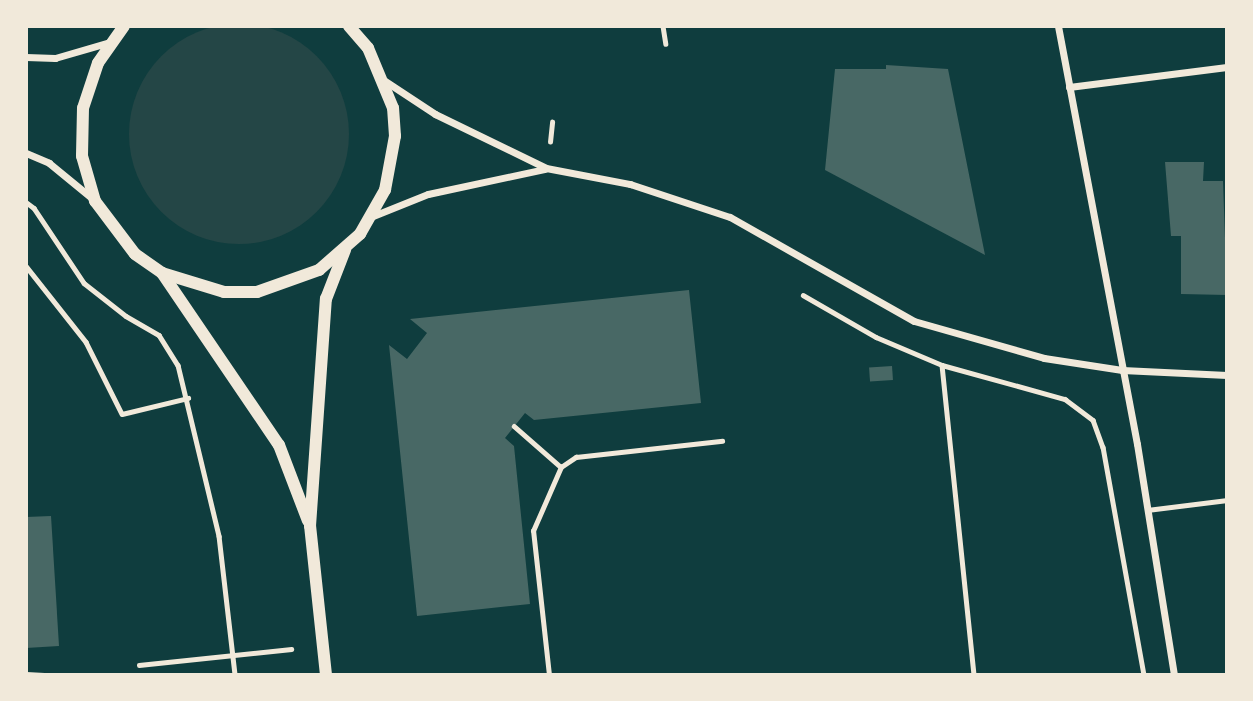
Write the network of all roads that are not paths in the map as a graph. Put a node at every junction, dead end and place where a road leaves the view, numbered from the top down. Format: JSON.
{"nodes":[{"id":1,"x":124,"y":26,"type":"edge"},
{"id":2,"x":349,"y":26,"type":"edge"},
{"id":3,"x":1058,"y":26,"type":"edge"},
{"id":4,"x":110,"y":42,"type":"junction"},
{"id":5,"x":26,"y":57,"type":"edge"},
{"id":6,"x":1227,"y":67,"type":"edge"},
{"id":7,"x":385,"y":81,"type":"junction"},
{"id":8,"x":1069,"y":87,"type":"junction"},
{"id":9,"x":26,"y":153,"type":"edge"},
{"id":10,"x":546,"y":169,"type":"junction"},
{"id":11,"x":95,"y":201,"type":"junction"},
{"id":12,"x":373,"y":216,"type":"junction"},
{"id":13,"x":346,"y":250,"type":"junction"},
{"id":14,"x":162,"y":273,"type":"junction"},
{"id":15,"x":1122,"y":370,"type":"junction"},
{"id":16,"x":1227,"y":375,"type":"edge"},
{"id":17,"x":1227,"y":499,"type":"edge"},
{"id":18,"x":1147,"y":510,"type":"junction"},
{"id":19,"x":310,"y":526,"type":"junction"},
{"id":20,"x":26,"y":674,"type":"edge"},
{"id":21,"x":44,"y":675,"type":"edge"},
{"id":22,"x":326,"y":675,"type":"edge"},
{"id":23,"x":1174,"y":675,"type":"edge"}],
"edges":[{"from":1,"to":4,"type":"street"},
{"from":2,"to":7,"type":"street"},
{"from":3,"to":8,"type":"street"},
{"from":4,"to":5,"type":"street"},
{"from":4,"to":11,"type":"street"},
{"from":6,"to":8,"type":"street"},
{"from":7,"to":10,"type":"street"},
{"from":7,"to":12,"type":"street"},
{"from":8,"to":15,"type":"street"},
{"from":9,"to":11,"type":"street"},
{"from":10,"to":12,"type":"street"},
{"from":10,"to":15,"type":"street"},
{"from":11,"to":14,"type":"street"},
{"from":12,"to":13,"type":"street"},
{"from":13,"to":14,"type":"street"},
{"from":13,"to":19,"type":"street"},
{"from":14,"to":19,"type":"street"},
{"from":15,"to":16,"type":"street"},
{"from":15,"to":18,"type":"street"},
{"from":17,"to":18,"type":"lane"},
{"from":18,"to":23,"type":"street"},
{"from":19,"to":22,"type":"street"},
{"from":20,"to":21,"type":"lane"}]}
